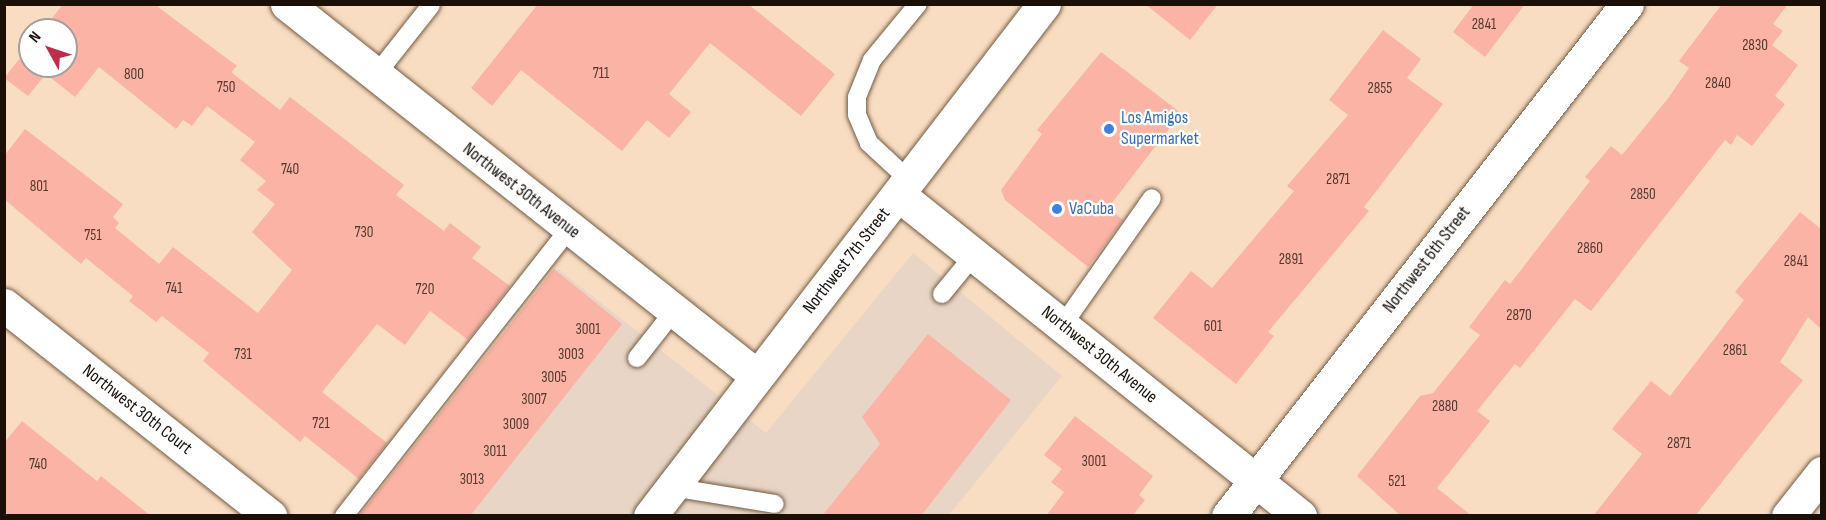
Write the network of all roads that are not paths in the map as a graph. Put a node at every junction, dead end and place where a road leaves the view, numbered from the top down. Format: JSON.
{"nodes":[{"id":1,"x":287,"y":4,"type":"edge"},
{"id":2,"x":918,"y":4,"type":"edge"},
{"id":3,"x":1044,"y":4,"type":"edge"},
{"id":4,"x":1627,"y":4,"type":"edge"},
{"id":5,"x":431,"y":5,"type":"edge"},
{"id":6,"x":375,"y":76,"type":"junction"},
{"id":7,"x":905,"y":188,"type":"junction"},
{"id":8,"x":1152,"y":198,"type":"dead end"},
{"id":9,"x":569,"y":229,"type":"junction"},
{"id":10,"x":974,"y":255,"type":"junction"},
{"id":11,"x":942,"y":294,"type":"dead end"},
{"id":12,"x":4,"y":305,"type":"edge"},
{"id":13,"x":674,"y":311,"type":"junction"},
{"id":14,"x":1062,"y":326,"type":"junction"},
{"id":15,"x":638,"y":358,"type":"dead end"},
{"id":16,"x":757,"y":376,"type":"junction"},
{"id":17,"x":1821,"y":473,"type":"edge"},
{"id":18,"x":1255,"y":480,"type":"junction"},
{"id":19,"x":672,"y":487,"type":"junction"},
{"id":20,"x":775,"y":504,"type":"dead end"},
{"id":21,"x":270,"y":516,"type":"edge"},
{"id":22,"x":344,"y":516,"type":"edge"},
{"id":23,"x":650,"y":516,"type":"edge"},
{"id":24,"x":1228,"y":516,"type":"edge"},
{"id":25,"x":1300,"y":516,"type":"edge"},
{"id":26,"x":1788,"y":516,"type":"edge"}],
"edges":[{"from":1,"to":6,"type":"street","name":"Northwest 30th Avenue"},
{"from":2,"to":7,"type":"lane"},
{"from":3,"to":7,"type":"street","name":"Northwest 7th Street"},
{"from":4,"to":18,"type":"street","name":"Northwest 6th Street"},
{"from":5,"to":6,"type":"lane"},
{"from":6,"to":9,"type":"street","name":"Northwest 30th Avenue"},
{"from":7,"to":10,"type":"street","name":"Northwest 30th Avenue"},
{"from":7,"to":16,"type":"street","name":"Northwest 7th Street"},
{"from":8,"to":14,"type":"lane"},
{"from":9,"to":13,"type":"street","name":"Northwest 30th Avenue"},
{"from":9,"to":22,"type":"lane"},
{"from":10,"to":11,"type":"lane"},
{"from":10,"to":14,"type":"street","name":"Northwest 30th Avenue"},
{"from":12,"to":21,"type":"street","name":"Northwest 30th Court"},
{"from":13,"to":15,"type":"lane"},
{"from":13,"to":16,"type":"street","name":"Northwest 30th Avenue"},
{"from":14,"to":18,"type":"street","name":"Northwest 30th Avenue"},
{"from":16,"to":19,"type":"street","name":"Northwest 7th Street"},
{"from":17,"to":26,"type":"street"},
{"from":18,"to":24,"type":"street","name":"Northwest 6th Street"},
{"from":18,"to":25,"type":"street","name":"Northwest 30th Avenue"},
{"from":19,"to":20,"type":"lane"},
{"from":19,"to":23,"type":"street","name":"Northwest 7th Street"}]}
